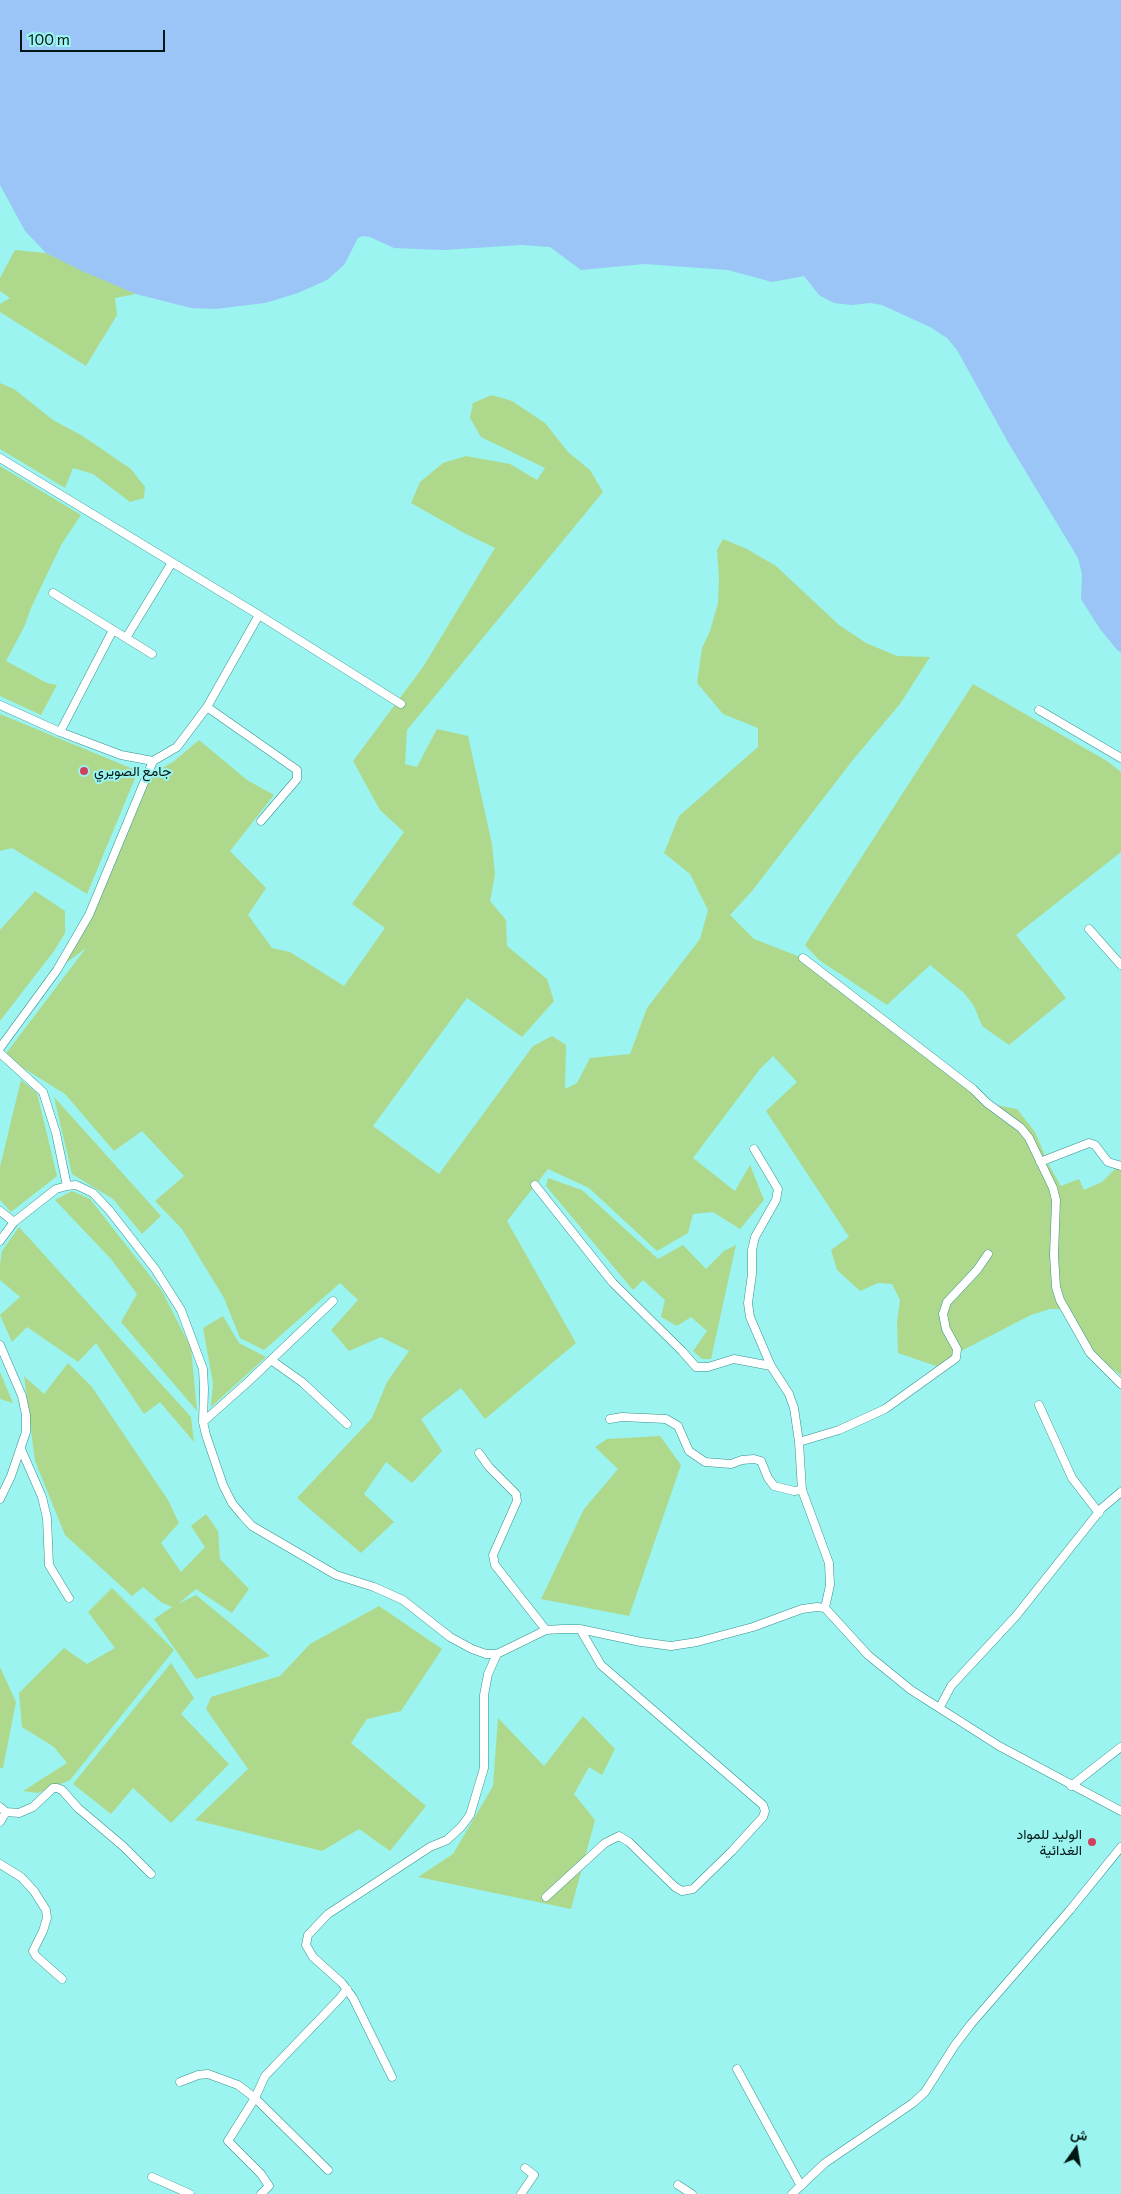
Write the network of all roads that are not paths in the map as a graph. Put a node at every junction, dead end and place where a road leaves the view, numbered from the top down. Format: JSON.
{"nodes":[{"id":1,"x":0,"y":458,"type":"edge"},
{"id":2,"x":171,"y":564,"type":"junction"},
{"id":3,"x":53,"y":593,"type":"dead end"},
{"id":4,"x":259,"y":615,"type":"junction"},
{"id":5,"x":112,"y":630,"type":"junction"},
{"id":6,"x":126,"y":638,"type":"junction"},
{"id":7,"x":152,"y":654,"type":"dead end"},
{"id":8,"x":401,"y":704,"type":"dead end"},
{"id":9,"x":0,"y":705,"type":"edge"},
{"id":10,"x":207,"y":707,"type":"junction"},
{"id":11,"x":1039,"y":710,"type":"dead end"},
{"id":12,"x":60,"y":732,"type":"junction"},
{"id":13,"x":1121,"y":758,"type":"edge"},
{"id":14,"x":153,"y":762,"type":"junction"},
{"id":15,"x":261,"y":821,"type":"dead end"},
{"id":16,"x":1089,"y":929,"type":"dead end"},
{"id":17,"x":803,"y":958,"type":"dead end"},
{"id":18,"x":1121,"y":966,"type":"edge"},
{"id":19,"x":0,"y":1048,"type":"edge"},
{"id":20,"x":0,"y":1053,"type":"edge"},
{"id":21,"x":754,"y":1149,"type":"dead end"},
{"id":22,"x":1040,"y":1162,"type":"junction"},
{"id":23,"x":1121,"y":1166,"type":"edge"},
{"id":24,"x":535,"y":1185,"type":"dead end"},
{"id":25,"x":67,"y":1186,"type":"junction"},
{"id":26,"x":0,"y":1211,"type":"edge"},
{"id":27,"x":14,"y":1222,"type":"junction"},
{"id":28,"x":0,"y":1241,"type":"edge"},
{"id":29,"x":988,"y":1254,"type":"dead end"},
{"id":30,"x":333,"y":1301,"type":"dead end"},
{"id":31,"x":0,"y":1345,"type":"edge"},
{"id":32,"x":271,"y":1360,"type":"junction"},
{"id":33,"x":771,"y":1366,"type":"junction"},
{"id":34,"x":1121,"y":1384,"type":"edge"},
{"id":35,"x":1039,"y":1404,"type":"dead end"},
{"id":36,"x":610,"y":1419,"type":"dead end"},
{"id":37,"x":203,"y":1422,"type":"junction"},
{"id":38,"x":347,"y":1424,"type":"dead end"},
{"id":39,"x":800,"y":1442,"type":"junction"},
{"id":40,"x":21,"y":1449,"type":"junction"},
{"id":41,"x":478,"y":1453,"type":"dead end"},
{"id":42,"x":802,"y":1490,"type":"junction"},
{"id":43,"x":1121,"y":1492,"type":"edge"},
{"id":44,"x":0,"y":1499,"type":"edge"},
{"id":45,"x":1099,"y":1513,"type":"junction"},
{"id":46,"x":69,"y":1598,"type":"dead end"},
{"id":47,"x":825,"y":1608,"type":"junction"},
{"id":48,"x":580,"y":1629,"type":"junction"},
{"id":49,"x":546,"y":1630,"type":"junction"},
{"id":50,"x":497,"y":1654,"type":"junction"},
{"id":51,"x":940,"y":1707,"type":"junction"},
{"id":52,"x":1121,"y":1747,"type":"edge"},
{"id":53,"x":1071,"y":1786,"type":"junction"},
{"id":54,"x":3,"y":1809,"type":"edge"},
{"id":55,"x":1121,"y":1811,"type":"edge"},
{"id":56,"x":0,"y":1822,"type":"edge"},
{"id":57,"x":1121,"y":1847,"type":"edge"},
{"id":58,"x":0,"y":1864,"type":"edge"},
{"id":59,"x":151,"y":1874,"type":"dead end"},
{"id":60,"x":546,"y":1897,"type":"dead end"},
{"id":61,"x":62,"y":1979,"type":"dead end"},
{"id":62,"x":347,"y":1989,"type":"junction"},
{"id":63,"x":736,"y":2069,"type":"dead end"},
{"id":64,"x":392,"y":2077,"type":"dead end"},
{"id":65,"x":180,"y":2082,"type":"dead end"},
{"id":66,"x":255,"y":2098,"type":"junction"},
{"id":67,"x":526,"y":2168,"type":"dead end"},
{"id":68,"x":328,"y":2170,"type":"dead end"},
{"id":69,"x":152,"y":2177,"type":"dead end"},
{"id":70,"x":678,"y":2185,"type":"dead end"},
{"id":71,"x":801,"y":2186,"type":"junction"},
{"id":72,"x":190,"y":2194,"type":"edge"},
{"id":73,"x":262,"y":2194,"type":"edge"},
{"id":74,"x":521,"y":2194,"type":"edge"},
{"id":75,"x":692,"y":2194,"type":"edge"},
{"id":76,"x":792,"y":2194,"type":"edge"}],
"edges":[{"from":1,"to":2,"type":"street"},
{"from":2,"to":4,"type":"street"},
{"from":2,"to":6,"type":"street"},
{"from":3,"to":5,"type":"street"},
{"from":4,"to":8,"type":"street"},
{"from":4,"to":10,"type":"street"},
{"from":5,"to":6,"type":"street"},
{"from":5,"to":12,"type":"street"},
{"from":6,"to":7,"type":"street"},
{"from":9,"to":12,"type":"street"},
{"from":10,"to":14,"type":"street"},
{"from":10,"to":15,"type":"street"},
{"from":11,"to":13,"type":"street"},
{"from":12,"to":14,"type":"street"},
{"from":14,"to":19,"type":"street"},
{"from":16,"to":18,"type":"street"},
{"from":17,"to":22,"type":"street"},
{"from":20,"to":25,"type":"street"},
{"from":21,"to":33,"type":"street"},
{"from":22,"to":23,"type":"street"},
{"from":22,"to":34,"type":"street"},
{"from":24,"to":33,"type":"street"},
{"from":25,"to":27,"type":"street"},
{"from":25,"to":37,"type":"street"},
{"from":26,"to":27,"type":"street"},
{"from":27,"to":28,"type":"street"},
{"from":29,"to":39,"type":"street"},
{"from":30,"to":32,"type":"street"},
{"from":31,"to":40,"type":"street"},
{"from":32,"to":37,"type":"street"},
{"from":32,"to":38,"type":"street"},
{"from":33,"to":39,"type":"street"},
{"from":35,"to":45,"type":"street"},
{"from":36,"to":42,"type":"street"},
{"from":37,"to":50,"type":"street"},
{"from":39,"to":42,"type":"street"},
{"from":40,"to":44,"type":"street"},
{"from":40,"to":46,"type":"street"},
{"from":41,"to":49,"type":"street"},
{"from":42,"to":47,"type":"street"},
{"from":43,"to":45,"type":"street"},
{"from":45,"to":51,"type":"street"},
{"from":47,"to":48,"type":"street"},
{"from":47,"to":51,"type":"street"},
{"from":48,"to":49,"type":"street"},
{"from":48,"to":60,"type":"street"},
{"from":49,"to":50,"type":"street"},
{"from":50,"to":62,"type":"street"},
{"from":51,"to":53,"type":"street"},
{"from":52,"to":53,"type":"street"},
{"from":53,"to":55,"type":"street"},
{"from":54,"to":56,"type":"street"},
{"from":54,"to":59,"type":"street"},
{"from":57,"to":71,"type":"street"},
{"from":58,"to":61,"type":"street"},
{"from":62,"to":64,"type":"street"},
{"from":62,"to":66,"type":"street"},
{"from":63,"to":71,"type":"street"},
{"from":65,"to":66,"type":"street"},
{"from":66,"to":68,"type":"street"},
{"from":66,"to":73,"type":"street"},
{"from":67,"to":74,"type":"street"},
{"from":69,"to":72,"type":"street"},
{"from":70,"to":75,"type":"street"},
{"from":71,"to":76,"type":"street"}]}
